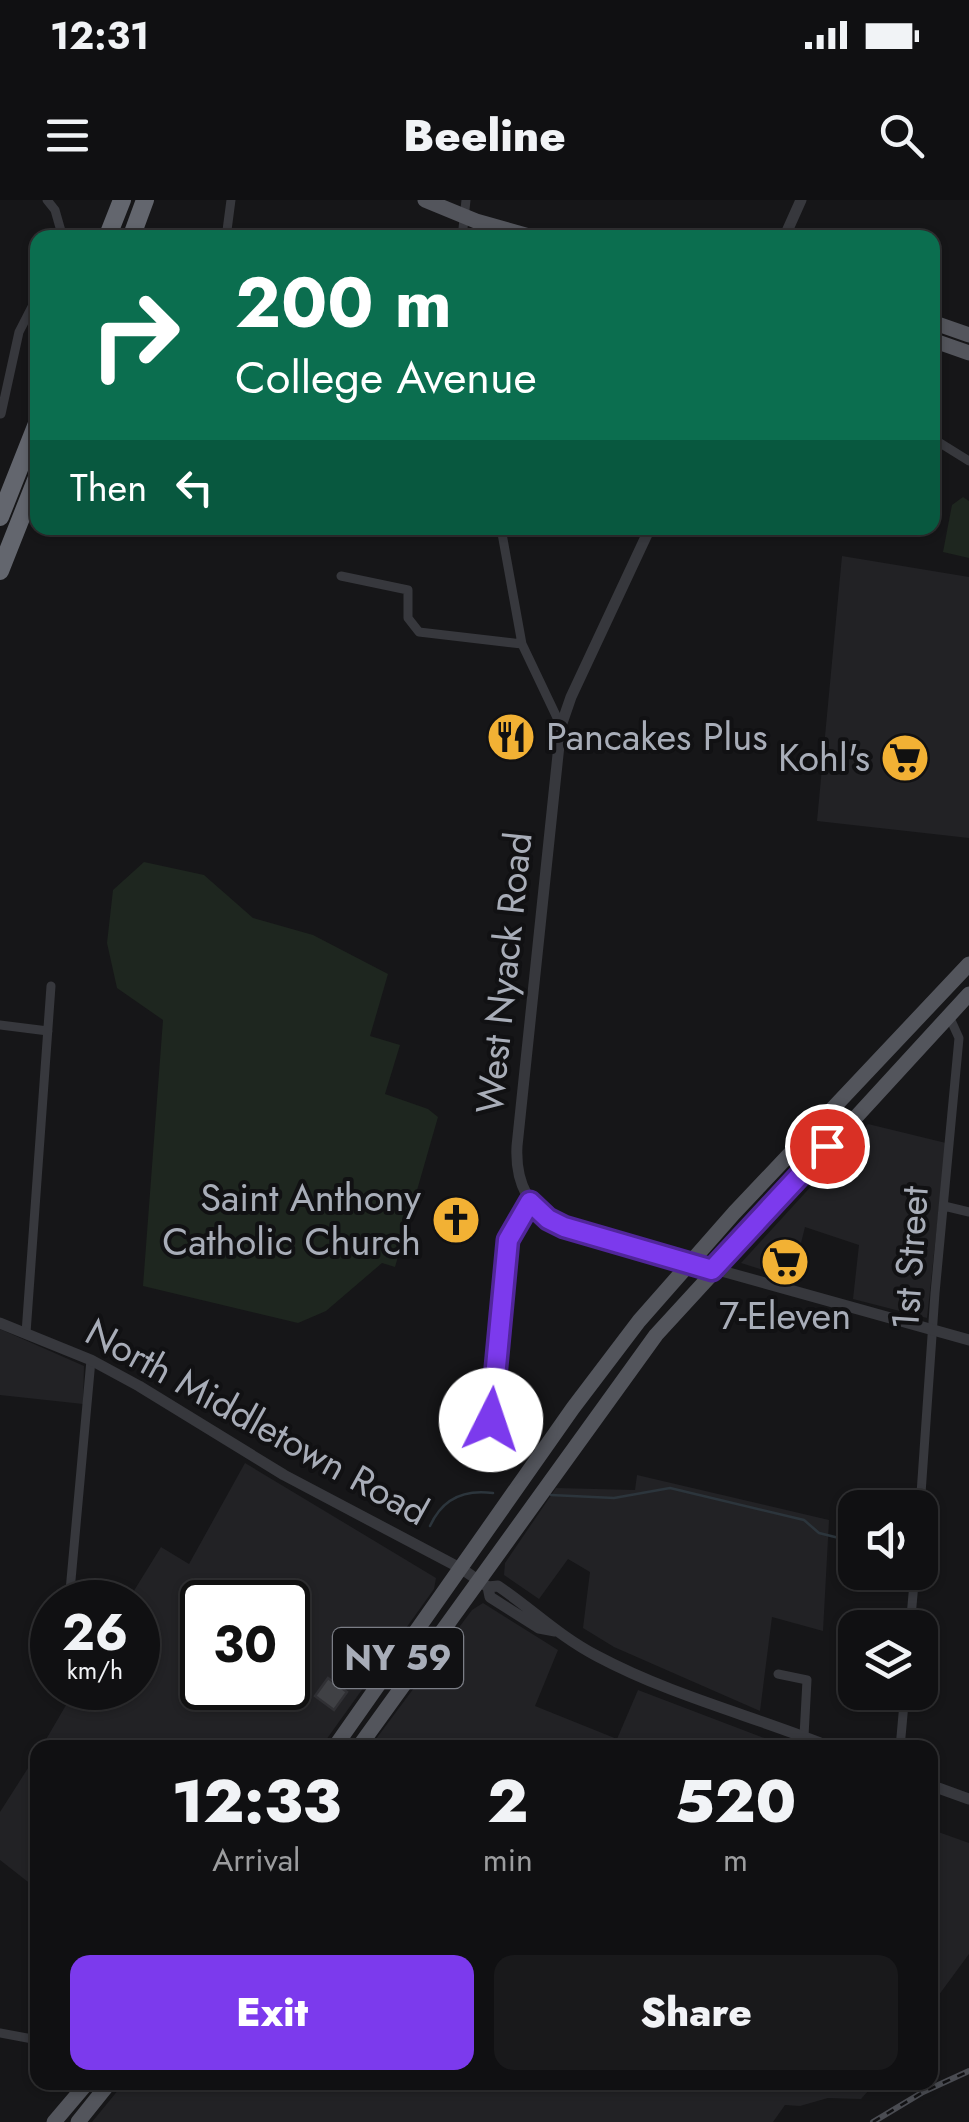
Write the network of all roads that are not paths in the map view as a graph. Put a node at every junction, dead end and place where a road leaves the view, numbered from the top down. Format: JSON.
{"nodes":[{"id":1,"x":46,"y":200,"type":"edge"},
{"id":2,"x":122,"y":200,"type":"edge"},
{"id":3,"x":146,"y":200,"type":"edge"},
{"id":4,"x":231,"y":200,"type":"edge"},
{"id":5,"x":426,"y":200,"type":"edge"},
{"id":6,"x":800,"y":200,"type":"edge"},
{"id":7,"x":465,"y":208,"type":"edge"},
{"id":8,"x":61,"y":230,"type":"edge"},
{"id":9,"x":110,"y":230,"type":"edge"},
{"id":10,"x":134,"y":230,"type":"edge"},
{"id":11,"x":227,"y":230,"type":"edge"},
{"id":12,"x":517,"y":230,"type":"edge"},
{"id":13,"x":787,"y":230,"type":"edge"},
{"id":14,"x":30,"y":311,"type":"edge"},
{"id":15,"x":940,"y":325,"type":"edge"},
{"id":16,"x":969,"y":335,"type":"edge"},
{"id":17,"x":940,"y":342,"type":"edge"},
{"id":18,"x":969,"y":354,"type":"edge"},
{"id":19,"x":1,"y":414,"type":"edge"},
{"id":20,"x":30,"y":441,"type":"edge"},
{"id":21,"x":940,"y":443,"type":"edge"},
{"id":22,"x":969,"y":461,"type":"edge"},
{"id":23,"x":30,"y":495,"type":"edge"},
{"id":24,"x":0,"y":517,"type":"edge"},
{"id":25,"x":501,"y":535,"type":"edge"},
{"id":26,"x":647,"y":535,"type":"edge"},
{"id":27,"x":0,"y":571,"type":"edge"},
{"id":28,"x":341,"y":576,"type":"dead end"},
{"id":29,"x":522,"y":644,"type":"junction"},
{"id":30,"x":562,"y":726,"type":"junction"},
{"id":31,"x":969,"y":964,"type":"edge"},
{"id":32,"x":51,"y":986,"type":"dead end"},
{"id":33,"x":969,"y":994,"type":"edge"},
{"id":34,"x":949,"y":1016,"type":"junction"},
{"id":35,"x":0,"y":1024,"type":"edge"},
{"id":36,"x":48,"y":1031,"type":"junction"},
{"id":37,"x":530,"y":1202,"type":"junction"},
{"id":38,"x":944,"y":1206,"type":"junction"},
{"id":39,"x":969,"y":1212,"type":"edge"},
{"id":40,"x":689,"y":1263,"type":"junction"},
{"id":41,"x":712,"y":1270,"type":"junction"},
{"id":42,"x":0,"y":1323,"type":"edge"},
{"id":43,"x":935,"y":1331,"type":"junction"},
{"id":44,"x":26,"y":1333,"type":"junction"},
{"id":45,"x":969,"y":1340,"type":"edge"},
{"id":46,"x":91,"y":1360,"type":"junction"},
{"id":47,"x":493,"y":1435,"type":"dead end"},
{"id":48,"x":922,"y":1490,"type":"edge"},
{"id":49,"x":462,"y":1570,"type":"junction"},
{"id":50,"x":71,"y":1580,"type":"edge"},
{"id":51,"x":485,"y":1584,"type":"junction"},
{"id":52,"x":778,"y":1674,"type":"dead end"},
{"id":53,"x":903,"y":1710,"type":"edge"},
{"id":54,"x":804,"y":1736,"type":"junction"},
{"id":55,"x":340,"y":1740,"type":"edge"},
{"id":56,"x":364,"y":1740,"type":"edge"},
{"id":57,"x":814,"y":1740,"type":"edge"},
{"id":58,"x":901,"y":1740,"type":"edge"},
{"id":59,"x":938,"y":1788,"type":"edge"},
{"id":60,"x":969,"y":1800,"type":"edge"},
{"id":61,"x":0,"y":2033,"type":"edge"},
{"id":62,"x":30,"y":2039,"type":"edge"},
{"id":63,"x":81,"y":2090,"type":"edge"},
{"id":64,"x":104,"y":2090,"type":"edge"},
{"id":65,"x":54,"y":2122,"type":"edge"},
{"id":66,"x":78,"y":2122,"type":"edge"}],
"edges":[{"from":1,"to":8,"type":"street"},
{"from":2,"to":9,"type":"highway"},
{"from":3,"to":10,"type":"highway"},
{"from":4,"to":11,"type":"street"},
{"from":5,"to":7,"type":"main road"},
{"from":6,"to":13,"type":"street"},
{"from":7,"to":12,"type":"main road"},
{"from":14,"to":19,"type":"street"},
{"from":15,"to":16,"type":"main road"},
{"from":17,"to":18,"type":"main road"},
{"from":20,"to":24,"type":"highway"},
{"from":21,"to":22,"type":"street"},
{"from":23,"to":27,"type":"highway"},
{"from":25,"to":29,"type":"street"},
{"from":26,"to":30,"type":"street","name":"West Nyack Road"},
{"from":28,"to":29,"type":"street"},
{"from":29,"to":30,"type":"street"},
{"from":30,"to":37,"type":"street","name":"West Nyack Road"},
{"from":31,"to":40,"type":"main road","number":"NY 59"},
{"from":32,"to":36,"type":"street"},
{"from":33,"to":34,"type":"main road","number":"NY 59"},
{"from":34,"to":38,"type":"street","name":"1st Street"},
{"from":34,"to":41,"type":"main road","number":"NY 59"},
{"from":35,"to":36,"type":"street"},
{"from":36,"to":44,"type":"street"},
{"from":37,"to":40,"type":"street"},
{"from":37,"to":47,"type":"street"},
{"from":38,"to":39,"type":"street"},
{"from":38,"to":43,"type":"street","name":"1st Street"},
{"from":40,"to":41,"type":"street"},
{"from":40,"to":49,"type":"main road","number":"NY 59"},
{"from":41,"to":43,"type":"street"},
{"from":41,"to":51,"type":"main road","number":"NY 59"},
{"from":42,"to":44,"type":"street","name":"North Middletown Road"},
{"from":43,"to":45,"type":"street"},
{"from":43,"to":48,"type":"street","name":"1st Street"},
{"from":44,"to":46,"type":"street","name":"North Middletown Road"},
{"from":46,"to":49,"type":"street","name":"North Middletown Road"},
{"from":46,"to":50,"type":"street"},
{"from":49,"to":51,"type":"street","name":"North Middletown Road"},
{"from":49,"to":55,"type":"main road","number":"NY 59"},
{"from":51,"to":54,"type":"street","name":"North Middletown Road"},
{"from":51,"to":56,"type":"main road","number":"NY 59"},
{"from":52,"to":54,"type":"street"},
{"from":53,"to":58,"type":"street"},
{"from":54,"to":57,"type":"street","name":"North Middletown Road"},
{"from":59,"to":60,"type":"street"},
{"from":61,"to":62,"type":"street"},
{"from":63,"to":65,"type":"main road"},
{"from":64,"to":66,"type":"main road"}]}
